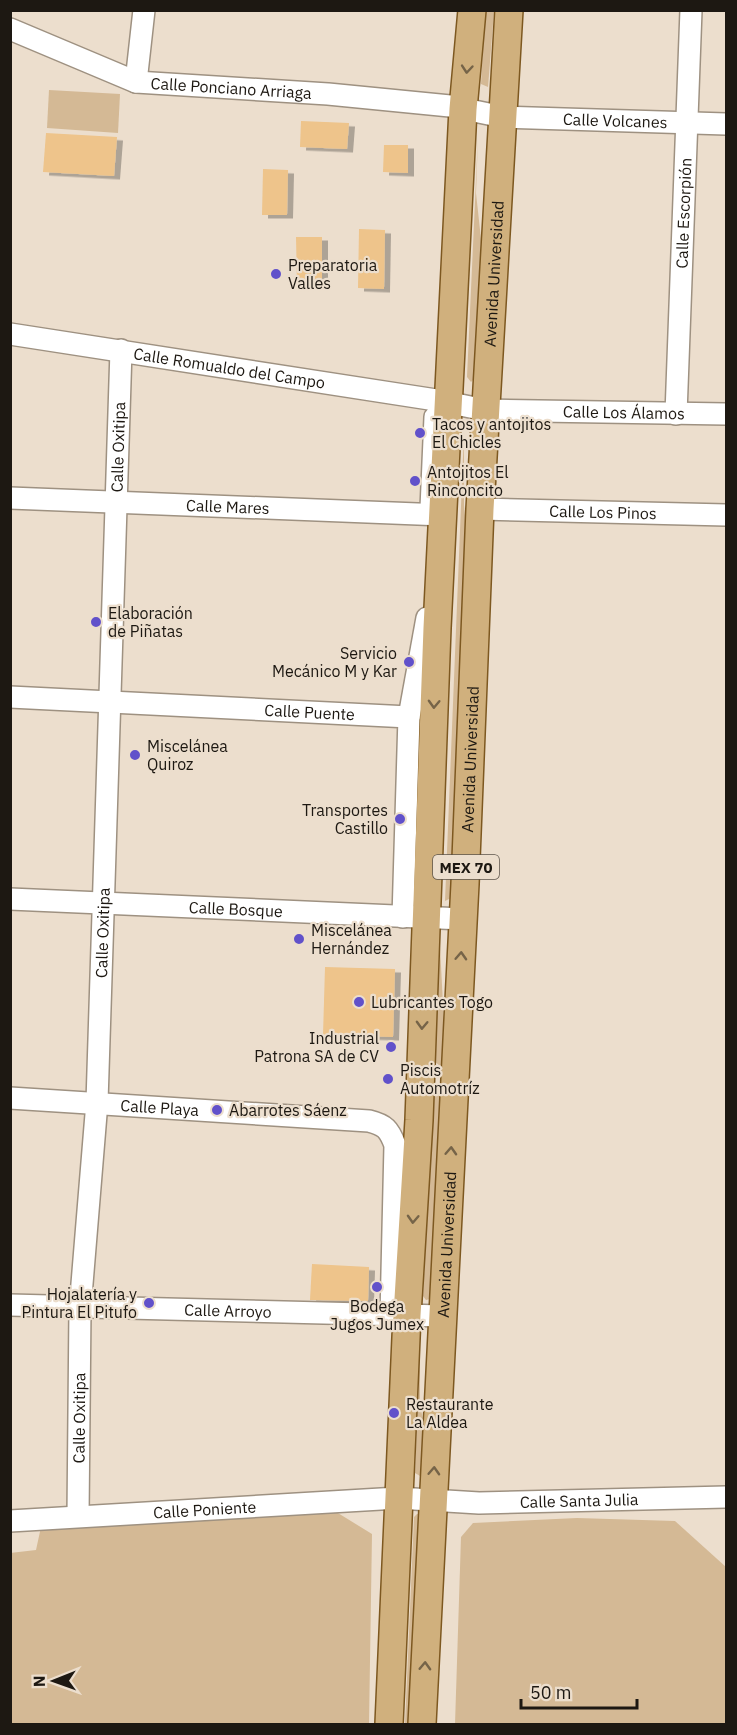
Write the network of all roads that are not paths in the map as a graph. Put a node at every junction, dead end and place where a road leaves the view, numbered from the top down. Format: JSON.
{"nodes":[{"id":1,"x":144,"y":10,"type":"edge"},
{"id":2,"x":472,"y":10,"type":"edge"},
{"id":3,"x":509,"y":10,"type":"edge"},
{"id":4,"x":691,"y":10,"type":"edge"},
{"id":5,"x":10,"y":29,"type":"edge"},
{"id":6,"x":136,"y":82,"type":"junction"},
{"id":7,"x":457,"y":108,"type":"junction"},
{"id":8,"x":504,"y":117,"type":"junction"},
{"id":9,"x":687,"y":122,"type":"junction"},
{"id":10,"x":726,"y":124,"type":"edge"},
{"id":11,"x":10,"y":334,"type":"edge"},
{"id":12,"x":121,"y":350,"type":"junction"},
{"id":13,"x":442,"y":400,"type":"junction"},
{"id":14,"x":485,"y":410,"type":"junction"},
{"id":15,"x":676,"y":414,"type":"junction"},
{"id":16,"x":726,"y":414,"type":"edge"},
{"id":17,"x":10,"y":498,"type":"edge"},
{"id":18,"x":116,"y":502,"type":"junction"},
{"id":19,"x":480,"y":509,"type":"junction"},
{"id":20,"x":437,"y":515,"type":"junction"},
{"id":21,"x":726,"y":515,"type":"edge"},
{"id":22,"x":10,"y":697,"type":"edge"},
{"id":23,"x":110,"y":702,"type":"junction"},
{"id":24,"x":409,"y":717,"type":"junction"},
{"id":25,"x":10,"y":899,"type":"edge"},
{"id":26,"x":103,"y":904,"type":"junction"},
{"id":27,"x":414,"y":918,"type":"junction"},
{"id":28,"x":463,"y":920,"type":"junction"},
{"id":29,"x":10,"y":1098,"type":"edge"},
{"id":30,"x":97,"y":1102,"type":"junction"},
{"id":31,"x":10,"y":1305,"type":"edge"},
{"id":32,"x":80,"y":1308,"type":"junction"},
{"id":33,"x":399,"y":1315,"type":"junction"},
{"id":34,"x":443,"y":1316,"type":"junction"},
{"id":35,"x":726,"y":1497,"type":"edge"},
{"id":36,"x":398,"y":1498,"type":"junction"},
{"id":37,"x":432,"y":1501,"type":"junction"},
{"id":38,"x":78,"y":1516,"type":"junction"},
{"id":39,"x":10,"y":1521,"type":"edge"},
{"id":40,"x":389,"y":1725,"type":"edge"},
{"id":41,"x":423,"y":1725,"type":"edge"}],
"edges":[{"from":1,"to":6,"type":"street"},
{"from":2,"to":7,"type":"main road","number":"MEX 70","one_way":true},
{"from":3,"to":8,"type":"main road","name":"Avenida Universidad","number":"MEX 70"},
{"from":4,"to":9,"type":"street","name":"Calle Escorpión"},
{"from":5,"to":6,"type":"street","name":"Calle Ponciano Arriaga"},
{"from":6,"to":7,"type":"street","name":"Calle Ponciano Arriaga"},
{"from":7,"to":8,"type":"street","name":"Calle Ponciano Arriaga"},
{"from":7,"to":13,"type":"main road","number":"MEX 70"},
{"from":8,"to":9,"type":"street","name":"Calle Volcanes"},
{"from":8,"to":14,"type":"main road","name":"Avenida Universidad","number":"MEX 70"},
{"from":9,"to":10,"type":"street","name":"Calle Volcanes"},
{"from":9,"to":15,"type":"street","name":"Calle Escorpión"},
{"from":11,"to":12,"type":"street","name":"Calle Romualdo del Campo"},
{"from":12,"to":13,"type":"street","name":"Calle Romualdo del Campo"},
{"from":12,"to":18,"type":"street","name":"Calle Oxitipa"},
{"from":13,"to":14,"type":"street","name":"Calle Romualdo del Campo"},
{"from":13,"to":20,"type":"main road","number":"MEX 70"},
{"from":14,"to":15,"type":"street","name":"Calle Los Álamos"},
{"from":14,"to":19,"type":"main road","name":"Avenida Universidad","number":"MEX 70"},
{"from":15,"to":16,"type":"street","name":"Calle Los Álamos"},
{"from":17,"to":18,"type":"street","name":"Calle Mares"},
{"from":18,"to":20,"type":"street","name":"Calle Mares"},
{"from":18,"to":23,"type":"street","name":"Calle Oxitipa"},
{"from":19,"to":21,"type":"street","name":"Calle Los Pinos"},
{"from":19,"to":28,"type":"main road","name":"Avenida Universidad","number":"MEX 70"},
{"from":20,"to":24,"type":"street"},
{"from":20,"to":27,"type":"main road","number":"MEX 70","one_way":true},
{"from":22,"to":23,"type":"street","name":"Calle Puente"},
{"from":23,"to":24,"type":"street","name":"Calle Puente"},
{"from":23,"to":26,"type":"street","name":"Calle Oxitipa"},
{"from":24,"to":27,"type":"street"},
{"from":25,"to":26,"type":"street","name":"Calle Bosque"},
{"from":26,"to":27,"type":"street","name":"Calle Bosque"},
{"from":26,"to":30,"type":"street","name":"Calle Oxitipa"},
{"from":27,"to":28,"type":"street","name":"Calle Bosque"},
{"from":27,"to":33,"type":"main road","number":"MEX 70","one_way":true},
{"from":34,"to":28,"type":"main road","name":"Avenida Universidad","number":"MEX 70","one_way":true},
{"from":29,"to":30,"type":"street","name":"Calle Playa"},
{"from":30,"to":32,"type":"street","name":"Calle Oxitipa"},
{"from":30,"to":33,"type":"street","name":"Calle Playa"},
{"from":31,"to":32,"type":"street","name":"Calle Arroyo"},
{"from":32,"to":33,"type":"street","name":"Calle Arroyo"},
{"from":32,"to":38,"type":"street","name":"Calle Oxitipa"},
{"from":33,"to":34,"type":"street","name":"Calle Arroyo"},
{"from":33,"to":36,"type":"main road","number":"MEX 70"},
{"from":37,"to":34,"type":"main road","name":"Avenida Universidad","number":"MEX 70","one_way":true},
{"from":35,"to":37,"type":"street","name":"Calle Santa Julia"},
{"from":36,"to":37,"type":"street","name":"Calle Santa Julia"},
{"from":36,"to":38,"type":"street","name":"Calle Poniente"},
{"from":36,"to":40,"type":"main road","number":"MEX 70"},
{"from":41,"to":37,"type":"main road","name":"Avenida Universidad","number":"MEX 70","one_way":true},
{"from":38,"to":39,"type":"street","name":"Calle Poniente"}]}
